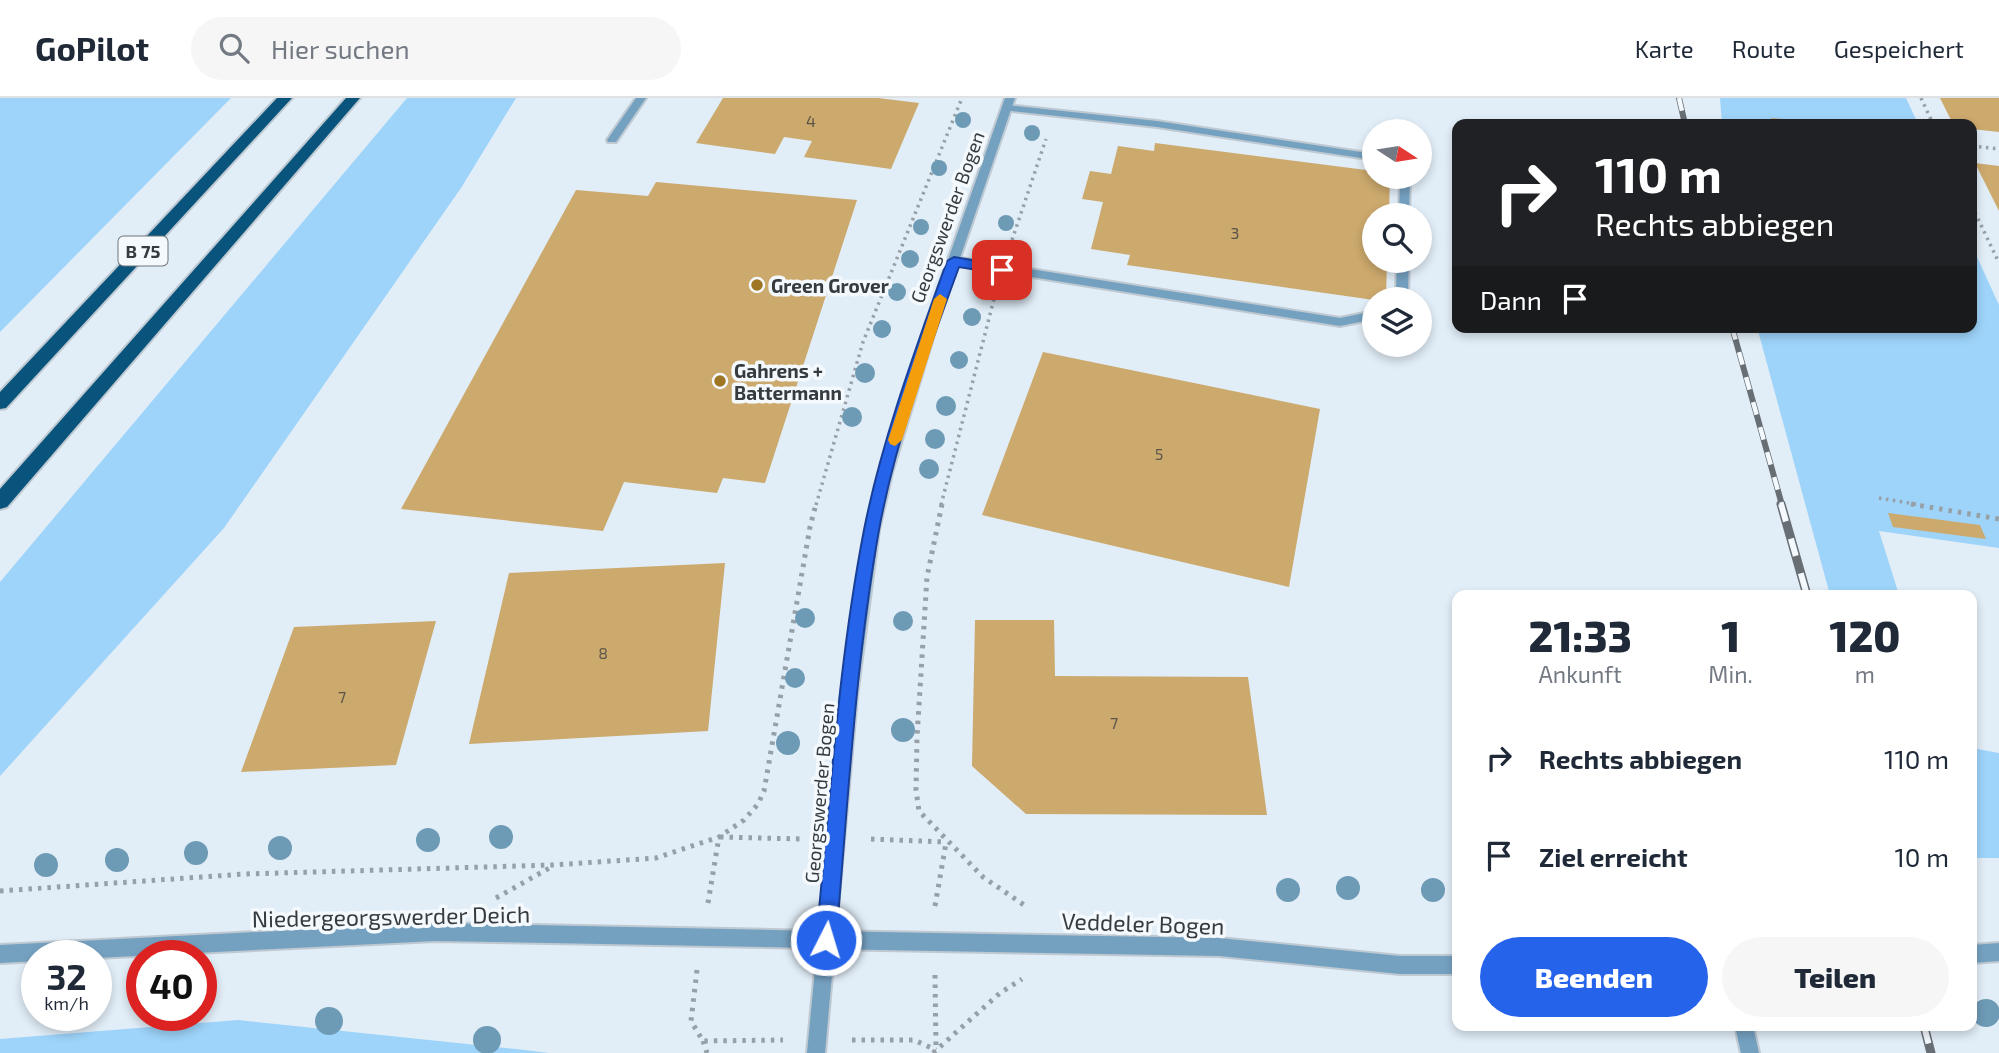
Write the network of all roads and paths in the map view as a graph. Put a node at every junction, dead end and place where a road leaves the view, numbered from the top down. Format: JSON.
{"nodes":[{"id":1,"x":285,"y":98,"type":"edge"},
{"id":2,"x":353,"y":98,"type":"edge"},
{"id":3,"x":642,"y":98,"type":"edge"},
{"id":4,"x":962,"y":98,"type":"edge"},
{"id":5,"x":1921,"y":98,"type":"edge"},
{"id":6,"x":1009,"y":103,"type":"edge"},
{"id":7,"x":1054,"y":113,"type":"junction"},
{"id":8,"x":1931,"y":119,"type":"edge"},
{"id":9,"x":612,"y":140,"type":"dead end"},
{"id":10,"x":1977,"y":147,"type":"edge"},
{"id":11,"x":1999,"y":149,"type":"edge"},
{"id":12,"x":1362,"y":155,"type":"edge"},
{"id":13,"x":1977,"y":217,"type":"edge"},
{"id":14,"x":954,"y":261,"type":"junction"},
{"id":15,"x":1999,"y":263,"type":"edge"},
{"id":16,"x":1002,"y":270,"type":"junction"},
{"id":17,"x":1362,"y":317,"type":"edge"},
{"id":18,"x":0,"y":403,"type":"edge"},
{"id":19,"x":1879,"y":498,"type":"dead end"},
{"id":20,"x":0,"y":502,"type":"edge"},
{"id":21,"x":1999,"y":519,"type":"edge"},
{"id":22,"x":719,"y":837,"type":"junction"},
{"id":23,"x":784,"y":839,"type":"dead end"},
{"id":24,"x":884,"y":839,"type":"dead end"},
{"id":25,"x":947,"y":842,"type":"junction"},
{"id":26,"x":713,"y":876,"type":"dead end"},
{"id":27,"x":983,"y":877,"type":"dead end"},
{"id":28,"x":0,"y":891,"type":"edge"},
{"id":29,"x":935,"y":904,"type":"dead end"},
{"id":30,"x":826,"y":940,"type":"junction"},
{"id":31,"x":1999,"y":952,"type":"edge"},
{"id":32,"x":0,"y":954,"type":"edge"},
{"id":33,"x":1977,"y":954,"type":"edge"},
{"id":34,"x":1452,"y":965,"type":"edge"},
{"id":35,"x":1029,"y":974,"type":"dead end"},
{"id":36,"x":934,"y":993,"type":"dead end"},
{"id":37,"x":692,"y":996,"type":"dead end"},
{"id":38,"x":1745,"y":1031,"type":"edge"},
{"id":39,"x":883,"y":1040,"type":"dead end"},
{"id":40,"x":702,"y":1041,"type":"junction"},
{"id":41,"x":742,"y":1042,"type":"dead end"},
{"id":42,"x":935,"y":1051,"type":"edge"},
{"id":43,"x":707,"y":1053,"type":"edge"},
{"id":44,"x":816,"y":1053,"type":"edge"},
{"id":45,"x":1750,"y":1053,"type":"edge"}],
"edges":[{"from":1,"to":18,"type":"highway","number":"B 75"},
{"from":2,"to":20,"type":"highway"},
{"from":3,"to":9,"type":"street"},
{"from":4,"to":22,"type":"path"},
{"from":5,"to":8,"type":"path"},
{"from":6,"to":7,"type":"street"},
{"from":6,"to":14,"type":"street","name":"Georgswerder Bogen"},
{"from":7,"to":12,"type":"street"},
{"from":7,"to":16,"type":"path"},
{"from":10,"to":11,"type":"path"},
{"from":13,"to":15,"type":"path"},
{"from":14,"to":16,"type":"street"},
{"from":14,"to":30,"type":"street","name":"Georgswerder Bogen"},
{"from":16,"to":17,"type":"street"},
{"from":16,"to":25,"type":"path"},
{"from":19,"to":21,"type":"path"},
{"from":22,"to":23,"type":"path"},
{"from":22,"to":26,"type":"path"},
{"from":22,"to":28,"type":"path"},
{"from":24,"to":25,"type":"path"},
{"from":25,"to":27,"type":"path"},
{"from":25,"to":29,"type":"path"},
{"from":30,"to":32,"type":"street","name":"Niedergeorgswerder Deich"},
{"from":30,"to":34,"type":"street","name":"Veddeler Bogen"},
{"from":30,"to":44,"type":"street","name":"Georgswerder Bogen"},
{"from":31,"to":33,"type":"street"},
{"from":35,"to":42,"type":"path"},
{"from":36,"to":42,"type":"path"},
{"from":37,"to":40,"type":"path"},
{"from":38,"to":45,"type":"street"},
{"from":39,"to":42,"type":"path"},
{"from":40,"to":41,"type":"path"},
{"from":40,"to":43,"type":"path"}]}
